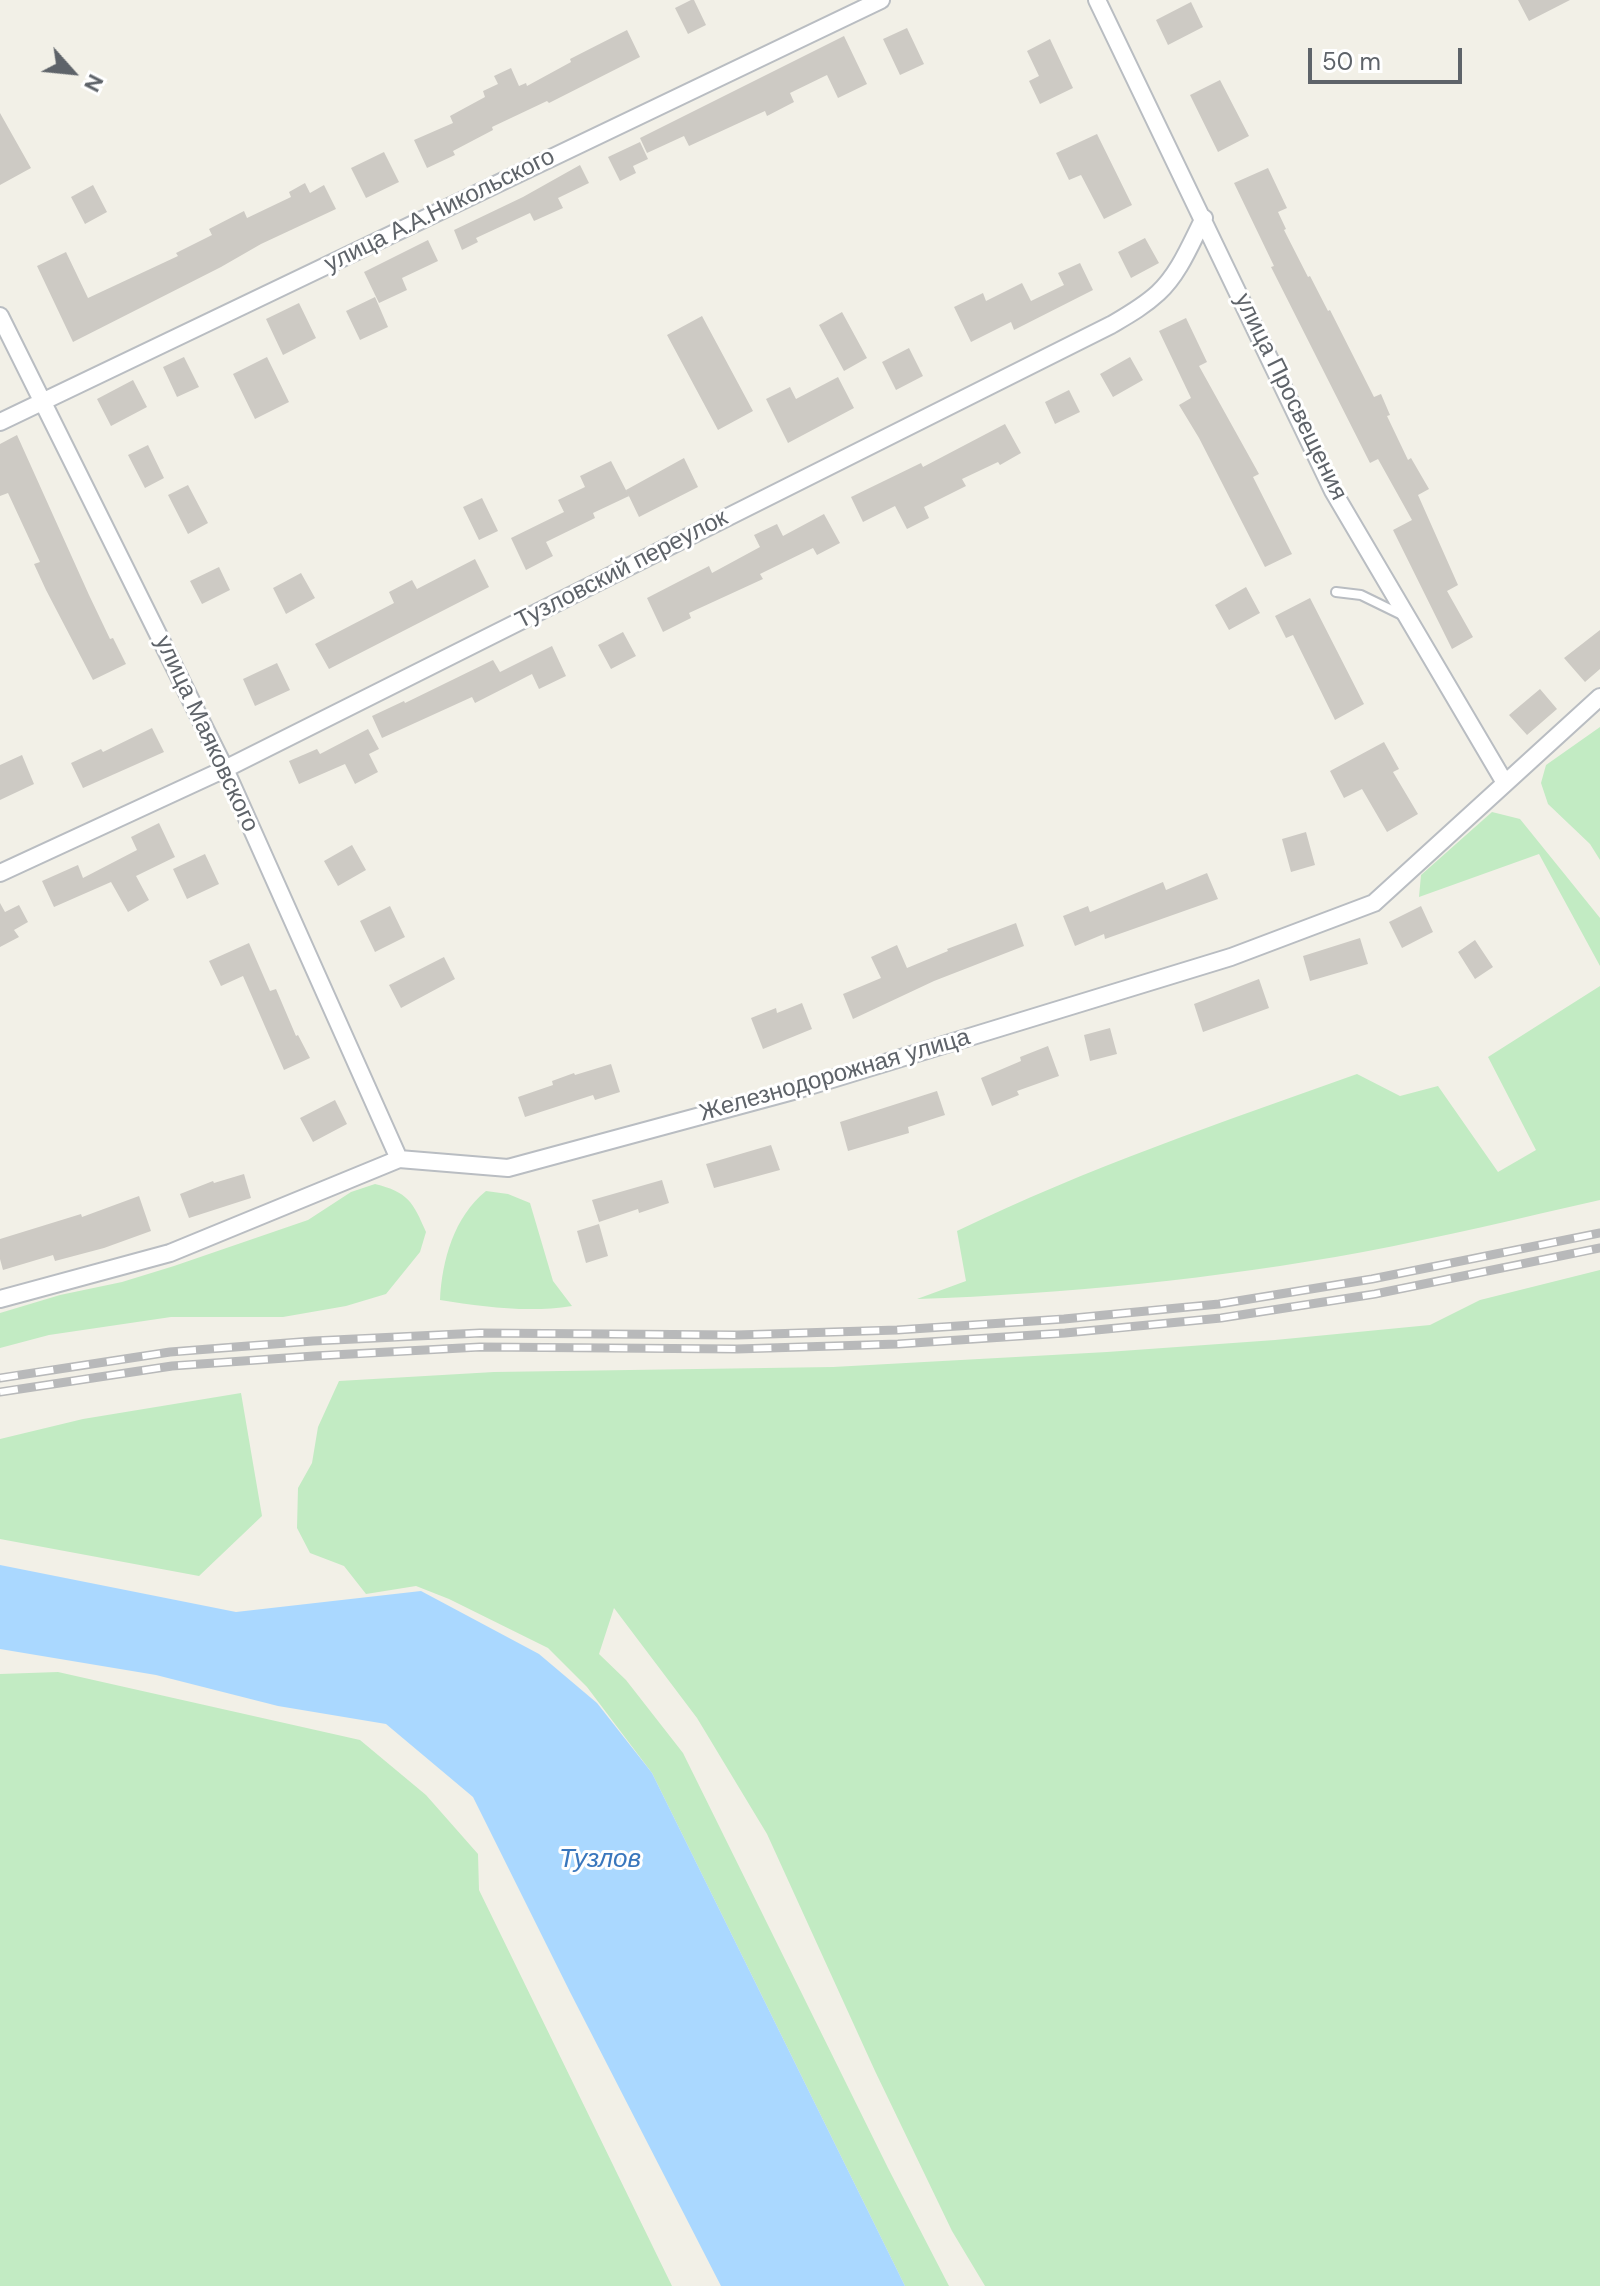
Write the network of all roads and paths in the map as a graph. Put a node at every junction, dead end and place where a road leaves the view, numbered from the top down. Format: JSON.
{"nodes":[{"id":1,"x":881,"y":0,"type":"edge"},
{"id":2,"x":1097,"y":0,"type":"edge"},
{"id":3,"x":1204,"y":218,"type":"junction"},
{"id":4,"x":0,"y":316,"type":"edge"},
{"id":5,"x":44,"y":401,"type":"junction"},
{"id":6,"x":0,"y":422,"type":"edge"},
{"id":7,"x":1336,"y":592,"type":"dead end"},
{"id":8,"x":1408,"y":619,"type":"junction"},
{"id":9,"x":1600,"y":697,"type":"edge"},
{"id":10,"x":225,"y":769,"type":"junction"},
{"id":11,"x":1505,"y":783,"type":"junction"},
{"id":12,"x":0,"y":873,"type":"edge"},
{"id":13,"x":399,"y":1159,"type":"junction"},
{"id":14,"x":0,"y":1299,"type":"edge"}],
"edges":[{"from":1,"to":5,"type":"street","name":"улица А.А.Никольского"},
{"from":2,"to":3,"type":"street","name":"улица Просвещения"},
{"from":3,"to":8,"type":"street","name":"улица Просвещения"},
{"from":3,"to":10,"type":"street","name":"Тузловский переулок"},
{"from":4,"to":5,"type":"street","name":"улица Маяковского"},
{"from":5,"to":6,"type":"street","name":"улица А.А.Никольского"},
{"from":5,"to":10,"type":"street","name":"улица Маяковского"},
{"from":7,"to":8,"type":"lane"},
{"from":8,"to":11,"type":"street","name":"улица Просвещения"},
{"from":9,"to":11,"type":"street","name":"Железнодорожная улица"},
{"from":10,"to":12,"type":"street","name":"Тузловский переулок"},
{"from":10,"to":13,"type":"street","name":"улица Маяковского"},
{"from":11,"to":13,"type":"street","name":"Железнодорожная улица"},
{"from":13,"to":14,"type":"street","name":"Железнодорожная улица"}]}
